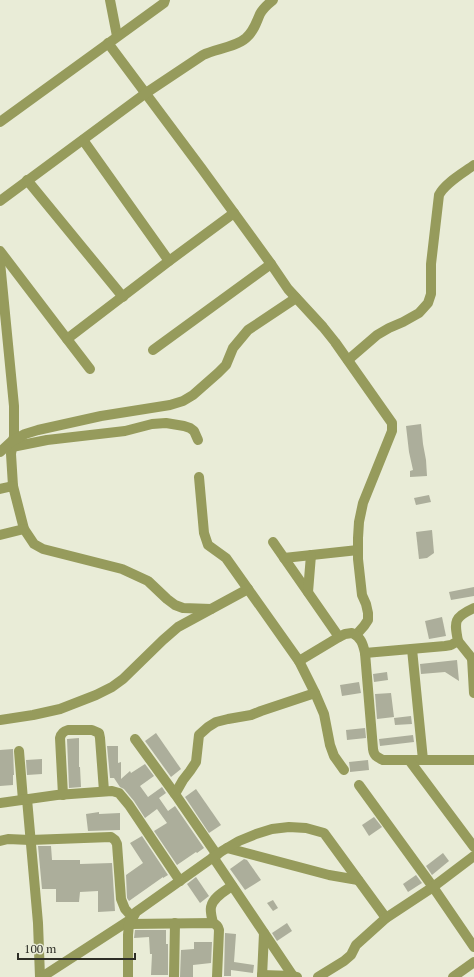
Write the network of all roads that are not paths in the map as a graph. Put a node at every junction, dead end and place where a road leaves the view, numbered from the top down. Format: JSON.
{"nodes":[{"id":1,"x":110,"y":0,"type":"edge"},
{"id":2,"x":165,"y":0,"type":"edge"},
{"id":3,"x":273,"y":0,"type":"edge"},
{"id":4,"x":117,"y":36,"type":"junction"},
{"id":5,"x":108,"y":43,"type":"junction"},
{"id":6,"x":146,"y":93,"type":"junction"},
{"id":7,"x":0,"y":122,"type":"edge"},
{"id":8,"x":83,"y":140,"type":"junction"},
{"id":9,"x":474,"y":165,"type":"edge"},
{"id":10,"x":27,"y":180,"type":"junction"},
{"id":11,"x":0,"y":200,"type":"edge"},
{"id":12,"x":234,"y":213,"type":"junction"},
{"id":13,"x":0,"y":251,"type":"edge"},
{"id":14,"x":169,"y":261,"type":"junction"},
{"id":15,"x":0,"y":262,"type":"edge"},
{"id":16,"x":271,"y":264,"type":"junction"},
{"id":17,"x":123,"y":297,"type":"junction"},
{"id":18,"x":296,"y":298,"type":"junction"},
{"id":19,"x":67,"y":339,"type":"junction"},
{"id":20,"x":153,"y":350,"type":"dead end"},
{"id":21,"x":348,"y":360,"type":"junction"},
{"id":22,"x":90,"y":369,"type":"dead end"},
{"id":23,"x":198,"y":440,"type":"dead end"},
{"id":24,"x":12,"y":444,"type":"junction"},
{"id":25,"x":0,"y":452,"type":"edge"},
{"id":26,"x":199,"y":477,"type":"dead end"},
{"id":27,"x":13,"y":486,"type":"junction"},
{"id":28,"x":0,"y":489,"type":"edge"},
{"id":29,"x":24,"y":530,"type":"junction"},
{"id":30,"x":0,"y":535,"type":"edge"},
{"id":31,"x":274,"y":542,"type":"dead end"},
{"id":32,"x":358,"y":550,"type":"junction"},
{"id":33,"x":311,"y":555,"type":"junction"},
{"id":34,"x":284,"y":558,"type":"junction"},
{"id":35,"x":248,"y":589,"type":"junction"},
{"id":36,"x":308,"y":592,"type":"junction"},
{"id":37,"x":474,"y":608,"type":"edge"},
{"id":38,"x":211,"y":609,"type":"junction"},
{"id":39,"x":356,"y":635,"type":"junction"},
{"id":40,"x":338,"y":637,"type":"junction"},
{"id":41,"x":458,"y":641,"type":"junction"},
{"id":42,"x":412,"y":649,"type":"junction"},
{"id":43,"x":365,"y":653,"type":"junction"},
{"id":44,"x":473,"y":659,"type":"edge"},
{"id":45,"x":299,"y":661,"type":"junction"},
{"id":46,"x":315,"y":693,"type":"junction"},
{"id":47,"x":474,"y":693,"type":"edge"},
{"id":48,"x":0,"y":720,"type":"edge"},
{"id":49,"x":135,"y":739,"type":"dead end"},
{"id":50,"x":19,"y":751,"type":"dead end"},
{"id":51,"x":409,"y":760,"type":"junction"},
{"id":52,"x":423,"y":760,"type":"junction"},
{"id":53,"x":474,"y":760,"type":"edge"},
{"id":54,"x":344,"y":770,"type":"dead end"},
{"id":55,"x":359,"y":785,"type":"dead end"},
{"id":56,"x":104,"y":791,"type":"junction"},
{"id":57,"x":63,"y":794,"type":"junction"},
{"id":58,"x":175,"y":794,"type":"junction"},
{"id":59,"x":25,"y":800,"type":"junction"},
{"id":60,"x":0,"y":803,"type":"edge"},
{"id":61,"x":30,"y":840,"type":"junction"},
{"id":62,"x":0,"y":841,"type":"edge"},
{"id":63,"x":474,"y":847,"type":"edge"},
{"id":64,"x":227,"y":848,"type":"junction"},
{"id":65,"x":215,"y":856,"type":"junction"},
{"id":66,"x":474,"y":856,"type":"edge"},
{"id":67,"x":358,"y":880,"type":"junction"},
{"id":68,"x":180,"y":881,"type":"junction"},
{"id":69,"x":232,"y":886,"type":"junction"},
{"id":70,"x":433,"y":887,"type":"junction"},
{"id":71,"x":386,"y":918,"type":"junction"},
{"id":72,"x":131,"y":921,"type":"junction"},
{"id":73,"x":175,"y":923,"type":"junction"},
{"id":74,"x":213,"y":923,"type":"junction"},
{"id":75,"x":264,"y":933,"type":"junction"},
{"id":76,"x":474,"y":947,"type":"edge"},
{"id":77,"x":474,"y":962,"type":"edge"},
{"id":78,"x":262,"y":976,"type":"edge"},
{"id":79,"x":295,"y":976,"type":"edge"},
{"id":80,"x":41,"y":977,"type":"edge"},
{"id":81,"x":128,"y":977,"type":"edge"},
{"id":82,"x":174,"y":977,"type":"edge"},
{"id":83,"x":217,"y":977,"type":"edge"},
{"id":84,"x":318,"y":977,"type":"edge"},
{"id":85,"x":453,"y":977,"type":"edge"}],
"edges":[{"from":1,"to":4,"type":"street"},
{"from":2,"to":4,"type":"street"},
{"from":3,"to":6,"type":"street"},
{"from":4,"to":5,"type":"street"},
{"from":5,"to":6,"type":"street"},
{"from":5,"to":7,"type":"street"},
{"from":6,"to":8,"type":"street"},
{"from":6,"to":12,"type":"street"},
{"from":8,"to":10,"type":"street"},
{"from":8,"to":14,"type":"street"},
{"from":9,"to":21,"type":"street"},
{"from":10,"to":11,"type":"street"},
{"from":10,"to":17,"type":"street"},
{"from":12,"to":14,"type":"street"},
{"from":12,"to":16,"type":"street"},
{"from":13,"to":19,"type":"street"},
{"from":14,"to":17,"type":"street"},
{"from":15,"to":24,"type":"street"},
{"from":16,"to":18,"type":"street"},
{"from":16,"to":20,"type":"street"},
{"from":17,"to":19,"type":"street"},
{"from":18,"to":21,"type":"street"},
{"from":18,"to":24,"type":"street"},
{"from":19,"to":22,"type":"street"},
{"from":21,"to":32,"type":"street"},
{"from":23,"to":24,"type":"street"},
{"from":24,"to":25,"type":"street"},
{"from":24,"to":27,"type":"street"},
{"from":26,"to":35,"type":"street"},
{"from":27,"to":28,"type":"street"},
{"from":27,"to":29,"type":"street"},
{"from":29,"to":30,"type":"street"},
{"from":29,"to":38,"type":"street"},
{"from":31,"to":34,"type":"street"},
{"from":32,"to":33,"type":"street"},
{"from":32,"to":39,"type":"street"},
{"from":33,"to":34,"type":"street"},
{"from":33,"to":36,"type":"street"},
{"from":34,"to":36,"type":"street"},
{"from":35,"to":38,"type":"street"},
{"from":35,"to":45,"type":"street"},
{"from":36,"to":40,"type":"street"},
{"from":37,"to":41,"type":"street"},
{"from":38,"to":48,"type":"street"},
{"from":39,"to":40,"type":"street"},
{"from":39,"to":43,"type":"street"},
{"from":40,"to":45,"type":"street"},
{"from":41,"to":42,"type":"street"},
{"from":41,"to":44,"type":"street"},
{"from":42,"to":43,"type":"street"},
{"from":42,"to":52,"type":"street"},
{"from":43,"to":51,"type":"street"},
{"from":44,"to":47,"type":"street"},
{"from":45,"to":46,"type":"street"},
{"from":46,"to":54,"type":"street"},
{"from":46,"to":58,"type":"street"},
{"from":49,"to":58,"type":"street"},
{"from":50,"to":59,"type":"street"},
{"from":51,"to":52,"type":"street"},
{"from":51,"to":63,"type":"street"},
{"from":52,"to":53,"type":"street"},
{"from":55,"to":70,"type":"street"},
{"from":56,"to":57,"type":"street"},
{"from":56,"to":57,"type":"street"},
{"from":56,"to":68,"type":"street"},
{"from":57,"to":59,"type":"street"},
{"from":58,"to":65,"type":"street"},
{"from":59,"to":60,"type":"street"},
{"from":59,"to":61,"type":"street"},
{"from":61,"to":62,"type":"street"},
{"from":61,"to":72,"type":"street"},
{"from":61,"to":80,"type":"street"},
{"from":64,"to":65,"type":"street"},
{"from":64,"to":67,"type":"street"},
{"from":64,"to":67,"type":"street"},
{"from":65,"to":68,"type":"street"},
{"from":65,"to":69,"type":"street"},
{"from":66,"to":70,"type":"street"},
{"from":67,"to":71,"type":"street"},
{"from":68,"to":72,"type":"street"},
{"from":69,"to":74,"type":"street"},
{"from":69,"to":75,"type":"street"},
{"from":70,"to":71,"type":"street"},
{"from":70,"to":76,"type":"street"},
{"from":71,"to":84,"type":"street"},
{"from":72,"to":73,"type":"street"},
{"from":72,"to":80,"type":"street"},
{"from":72,"to":81,"type":"street"},
{"from":73,"to":74,"type":"street"},
{"from":73,"to":82,"type":"street"},
{"from":74,"to":83,"type":"street"},
{"from":75,"to":78,"type":"street"},
{"from":75,"to":79,"type":"street"},
{"from":77,"to":85,"type":"street"},
{"from":78,"to":79,"type":"street"}]}
